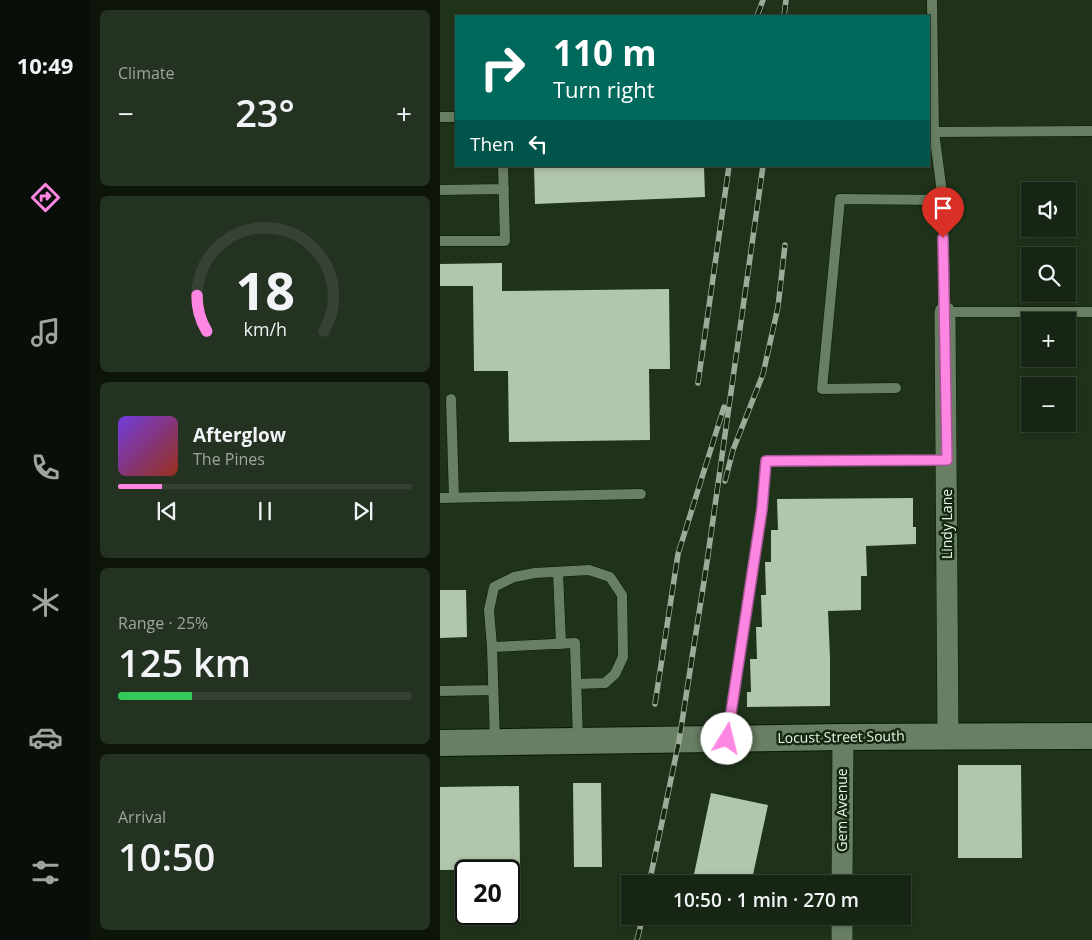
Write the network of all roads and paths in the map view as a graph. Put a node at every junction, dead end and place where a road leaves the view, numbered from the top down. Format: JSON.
{"nodes":[{"id":1,"x":932,"y":0,"type":"edge"},
{"id":2,"x":440,"y":117,"type":"edge"},
{"id":3,"x":455,"y":117,"type":"edge"},
{"id":4,"x":1092,"y":131,"type":"edge"},
{"id":5,"x":934,"y":132,"type":"junction"},
{"id":6,"x":503,"y":167,"type":"edge"},
{"id":7,"x":504,"y":189,"type":"junction"},
{"id":8,"x":440,"y":190,"type":"edge"},
{"id":9,"x":942,"y":200,"type":"junction"},
{"id":10,"x":440,"y":242,"type":"edge"},
{"id":11,"x":945,"y":312,"type":"junction"},
{"id":12,"x":1092,"y":312,"type":"edge"},
{"id":13,"x":896,"y":388,"type":"dead end"},
{"id":14,"x":451,"y":399,"type":"dead end"},
{"id":15,"x":947,"y":460,"type":"junction"},
{"id":16,"x":642,"y":494,"type":"dead end"},
{"id":17,"x":440,"y":498,"type":"edge"},
{"id":18,"x":454,"y":498,"type":"junction"},
{"id":19,"x":558,"y":572,"type":"junction"},
{"id":20,"x":561,"y":644,"type":"junction"},
{"id":21,"x":492,"y":647,"type":"junction"},
{"id":22,"x":576,"y":684,"type":"junction"},
{"id":23,"x":493,"y":690,"type":"junction"},
{"id":24,"x":440,"y":691,"type":"edge"},
{"id":25,"x":948,"y":736,"type":"junction"},
{"id":26,"x":1092,"y":736,"type":"edge"},
{"id":27,"x":842,"y":737,"type":"junction"},
{"id":28,"x":727,"y":739,"type":"junction"},
{"id":29,"x":578,"y":742,"type":"junction"},
{"id":30,"x":496,"y":743,"type":"junction"},
{"id":31,"x":440,"y":744,"type":"edge"},
{"id":32,"x":842,"y":875,"type":"edge"},
{"id":33,"x":842,"y":925,"type":"edge"},
{"id":34,"x":842,"y":940,"type":"edge"}],
"edges":[{"from":1,"to":5,"type":"lane"},
{"from":2,"to":3,"type":"lane"},
{"from":4,"to":5,"type":"lane"},
{"from":5,"to":9,"type":"lane"},
{"from":6,"to":7,"type":"lane"},
{"from":7,"to":8,"type":"lane"},
{"from":7,"to":10,"type":"lane"},
{"from":9,"to":11,"type":"lane"},
{"from":9,"to":13,"type":"lane"},
{"from":11,"to":12,"type":"lane"},
{"from":11,"to":15,"type":"street","name":"Lindy Lane"},
{"from":14,"to":18,"type":"lane"},
{"from":15,"to":25,"type":"street","name":"Lindy Lane"},
{"from":15,"to":28,"type":"lane"},
{"from":16,"to":18,"type":"lane"},
{"from":17,"to":18,"type":"lane"},
{"from":19,"to":20,"type":"lane"},
{"from":19,"to":21,"type":"lane"},
{"from":19,"to":22,"type":"lane"},
{"from":20,"to":21,"type":"lane"},
{"from":20,"to":22,"type":"lane"},
{"from":21,"to":23,"type":"lane"},
{"from":22,"to":29,"type":"lane"},
{"from":23,"to":24,"type":"lane"},
{"from":23,"to":30,"type":"lane"},
{"from":25,"to":26,"type":"street","name":"Locust Street South"},
{"from":25,"to":27,"type":"street","name":"Locust Street South"},
{"from":27,"to":28,"type":"street","name":"Locust Street South"},
{"from":27,"to":32,"type":"street","name":"Gem Avenue"},
{"from":28,"to":29,"type":"street","name":"Locust Street South"},
{"from":29,"to":30,"type":"street","name":"Locust Street South"},
{"from":30,"to":31,"type":"street","name":"Locust Street South"},
{"from":33,"to":34,"type":"street"}]}
